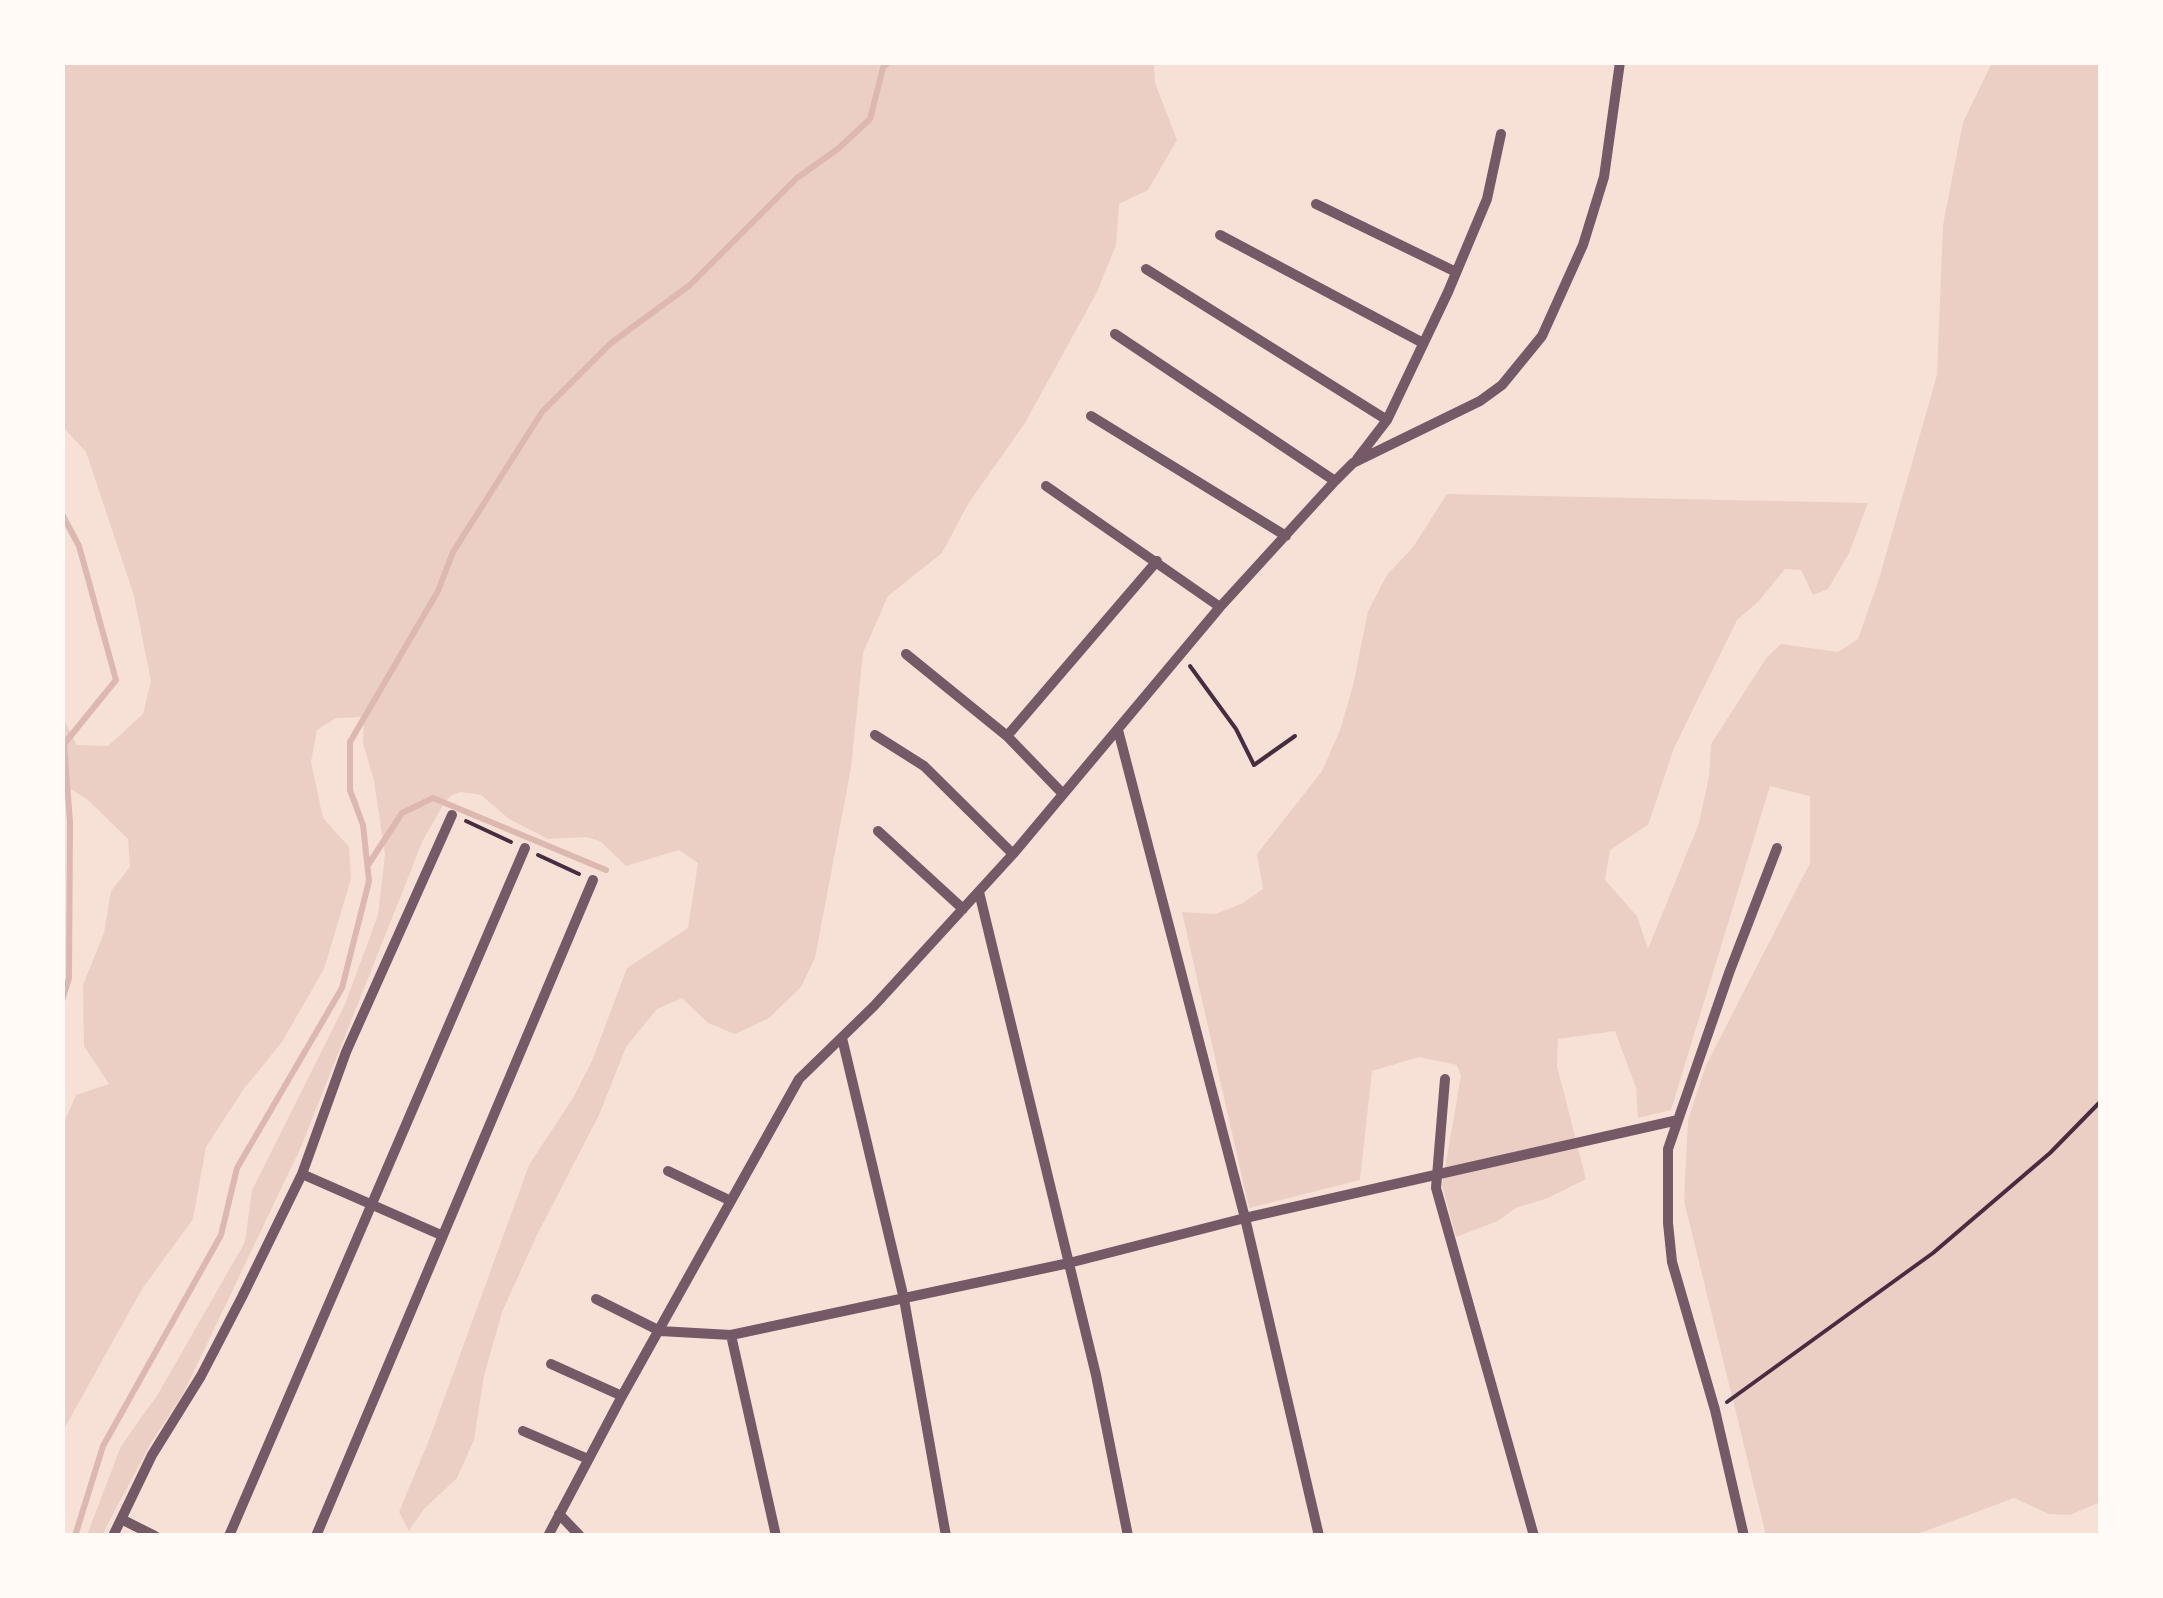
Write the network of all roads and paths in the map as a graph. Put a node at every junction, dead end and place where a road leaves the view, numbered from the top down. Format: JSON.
{"nodes":[{"id":1,"x":1620,"y":62,"type":"edge"},
{"id":2,"x":1501,"y":134,"type":"dead end"},
{"id":3,"x":1316,"y":204,"type":"dead end"},
{"id":4,"x":1220,"y":234,"type":"dead end"},
{"id":5,"x":1146,"y":268,"type":"dead end"},
{"id":6,"x":1456,"y":272,"type":"junction"},
{"id":7,"x":1114,"y":334,"type":"dead end"},
{"id":8,"x":1423,"y":344,"type":"junction"},
{"id":9,"x":1091,"y":416,"type":"dead end"},
{"id":10,"x":1387,"y":420,"type":"junction"},
{"id":11,"x":1354,"y":464,"type":"junction"},
{"id":12,"x":1335,"y":481,"type":"junction"},
{"id":13,"x":1046,"y":486,"type":"dead end"},
{"id":14,"x":1286,"y":536,"type":"junction"},
{"id":15,"x":1157,"y":561,"type":"junction"},
{"id":16,"x":1220,"y":608,"type":"junction"},
{"id":17,"x":906,"y":654,"type":"dead end"},
{"id":18,"x":1181,"y":654,"type":"junction"},
{"id":19,"x":1118,"y":730,"type":"junction"},
{"id":20,"x":876,"y":735,"type":"dead end"},
{"id":21,"x":1007,"y":736,"type":"junction"},
{"id":22,"x":1294,"y":736,"type":"dead end"},
{"id":23,"x":1063,"y":794,"type":"junction"},
{"id":24,"x":452,"y":815,"type":"dead end"},
{"id":25,"x":878,"y":832,"type":"dead end"},
{"id":26,"x":525,"y":848,"type":"dead end"},
{"id":27,"x":1776,"y":848,"type":"dead end"},
{"id":28,"x":1013,"y":854,"type":"junction"},
{"id":29,"x":594,"y":880,"type":"dead end"},
{"id":30,"x":979,"y":892,"type":"junction"},
{"id":31,"x":964,"y":909,"type":"junction"},
{"id":32,"x":842,"y":1038,"type":"junction"},
{"id":33,"x":1444,"y":1079,"type":"dead end"},
{"id":34,"x":2100,"y":1102,"type":"edge"},
{"id":35,"x":1678,"y":1120,"type":"junction"},
{"id":36,"x":668,"y":1170,"type":"dead end"},
{"id":37,"x":1438,"y":1173,"type":"junction"},
{"id":38,"x":302,"y":1174,"type":"junction"},
{"id":39,"x":731,"y":1201,"type":"junction"},
{"id":40,"x":373,"y":1203,"type":"junction"},
{"id":41,"x":1245,"y":1218,"type":"junction"},
{"id":42,"x":441,"y":1235,"type":"junction"},
{"id":43,"x":1069,"y":1263,"type":"junction"},
{"id":44,"x":596,"y":1299,"type":"dead end"},
{"id":45,"x":904,"y":1300,"type":"junction"},
{"id":46,"x":660,"y":1331,"type":"junction"},
{"id":47,"x":731,"y":1334,"type":"junction"},
{"id":48,"x":551,"y":1364,"type":"dead end"},
{"id":49,"x":622,"y":1396,"type":"junction"},
{"id":50,"x":1715,"y":1410,"type":"junction"},
{"id":51,"x":523,"y":1431,"type":"dead end"},
{"id":52,"x":588,"y":1458,"type":"junction"},
{"id":53,"x":559,"y":1514,"type":"junction"},
{"id":54,"x":120,"y":1520,"type":"junction"},
{"id":55,"x":113,"y":1536,"type":"edge"},
{"id":56,"x":155,"y":1536,"type":"edge"},
{"id":57,"x":229,"y":1536,"type":"edge"},
{"id":58,"x":316,"y":1536,"type":"edge"},
{"id":59,"x":548,"y":1536,"type":"edge"},
{"id":60,"x":580,"y":1536,"type":"edge"},
{"id":61,"x":776,"y":1536,"type":"edge"},
{"id":62,"x":946,"y":1536,"type":"edge"},
{"id":63,"x":1128,"y":1536,"type":"edge"},
{"id":64,"x":1318,"y":1536,"type":"edge"},
{"id":65,"x":1534,"y":1536,"type":"edge"},
{"id":66,"x":1744,"y":1536,"type":"edge"}],
"edges":[{"from":1,"to":11,"type":"street"},
{"from":2,"to":6,"type":"street"},
{"from":3,"to":6,"type":"street"},
{"from":4,"to":8,"type":"street"},
{"from":5,"to":10,"type":"street"},
{"from":6,"to":8,"type":"street"},
{"from":7,"to":12,"type":"street"},
{"from":8,"to":10,"type":"street"},
{"from":9,"to":14,"type":"street"},
{"from":10,"to":11,"type":"street"},
{"from":11,"to":12,"type":"street"},
{"from":12,"to":14,"type":"street"},
{"from":13,"to":15,"type":"street"},
{"from":14,"to":16,"type":"street"},
{"from":15,"to":16,"type":"street"},
{"from":15,"to":21,"type":"street"},
{"from":16,"to":18,"type":"street"},
{"from":17,"to":21,"type":"street"},
{"from":18,"to":19,"type":"street"},
{"from":18,"to":22,"type":"path"},
{"from":19,"to":23,"type":"street"},
{"from":19,"to":41,"type":"street"},
{"from":20,"to":28,"type":"street"},
{"from":21,"to":23,"type":"street"},
{"from":23,"to":28,"type":"street"},
{"from":24,"to":38,"type":"street"},
{"from":25,"to":31,"type":"street"},
{"from":26,"to":40,"type":"street"},
{"from":27,"to":35,"type":"street"},
{"from":28,"to":30,"type":"street"},
{"from":29,"to":42,"type":"street"},
{"from":30,"to":31,"type":"street"},
{"from":30,"to":43,"type":"street"},
{"from":31,"to":32,"type":"street"},
{"from":32,"to":39,"type":"street"},
{"from":32,"to":45,"type":"street"},
{"from":33,"to":37,"type":"street"},
{"from":34,"to":50,"type":"path"},
{"from":35,"to":37,"type":"street"},
{"from":35,"to":50,"type":"street"},
{"from":36,"to":39,"type":"street"},
{"from":37,"to":41,"type":"street"},
{"from":37,"to":65,"type":"street"},
{"from":38,"to":40,"type":"street"},
{"from":38,"to":54,"type":"street"},
{"from":39,"to":46,"type":"street"},
{"from":40,"to":42,"type":"street"},
{"from":40,"to":57,"type":"street"},
{"from":41,"to":43,"type":"street"},
{"from":41,"to":64,"type":"street"},
{"from":42,"to":58,"type":"street"},
{"from":43,"to":45,"type":"street"},
{"from":43,"to":63,"type":"street"},
{"from":44,"to":46,"type":"street"},
{"from":45,"to":47,"type":"street"},
{"from":45,"to":62,"type":"street"},
{"from":46,"to":47,"type":"street"},
{"from":46,"to":49,"type":"street"},
{"from":47,"to":61,"type":"street"},
{"from":48,"to":49,"type":"street"},
{"from":49,"to":52,"type":"street"},
{"from":50,"to":66,"type":"street"},
{"from":51,"to":52,"type":"street"},
{"from":52,"to":53,"type":"street"},
{"from":53,"to":59,"type":"street"},
{"from":53,"to":60,"type":"street"},
{"from":54,"to":55,"type":"street"},
{"from":54,"to":56,"type":"street"}]}
